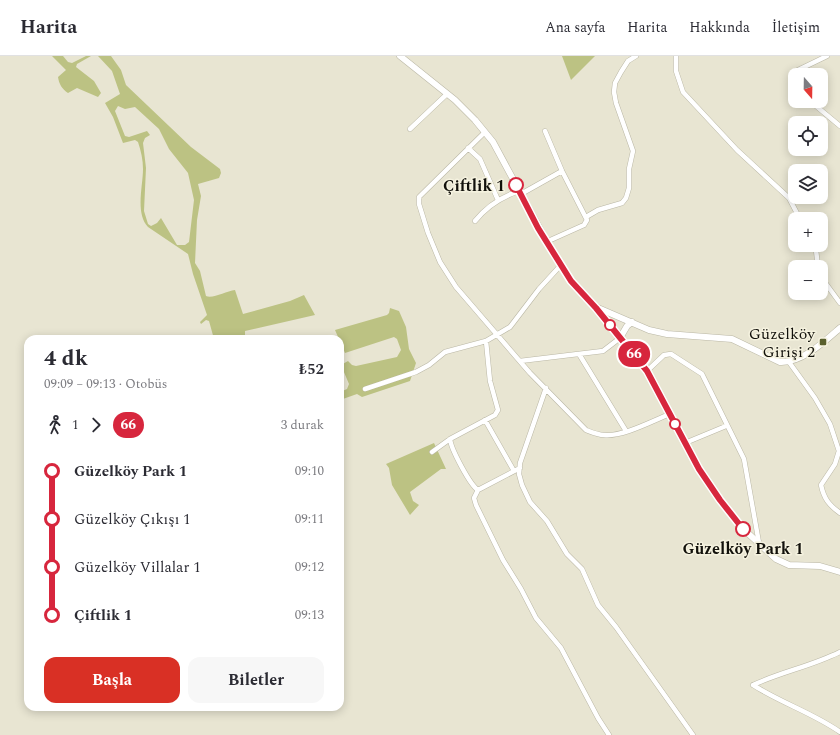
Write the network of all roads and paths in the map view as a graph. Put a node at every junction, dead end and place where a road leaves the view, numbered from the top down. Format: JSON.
{"nodes":[{"id":1,"x":400,"y":56,"type":"edge"},
{"id":2,"x":636,"y":56,"type":"edge"},
{"id":3,"x":676,"y":56,"type":"edge"},
{"id":4,"x":827,"y":56,"type":"edge"},
{"id":5,"x":802,"y":68,"type":"edge"},
{"id":6,"x":447,"y":94,"type":"junction"},
{"id":7,"x":818,"y":108,"type":"edge"},
{"id":8,"x":840,"y":126,"type":"edge"},
{"id":9,"x":410,"y":129,"type":"dead end"},
{"id":10,"x":485,"y":132,"type":"junction"},
{"id":11,"x":545,"y":132,"type":"dead end"},
{"id":12,"x":468,"y":148,"type":"junction"},
{"id":13,"x":562,"y":171,"type":"junction"},
{"id":14,"x":520,"y":192,"type":"junction"},
{"id":15,"x":498,"y":200,"type":"junction"},
{"id":16,"x":796,"y":212,"type":"edge"},
{"id":17,"x":586,"y":217,"type":"junction"},
{"id":18,"x":475,"y":221,"type":"dead end"},
{"id":19,"x":546,"y":242,"type":"junction"},
{"id":20,"x":561,"y":265,"type":"junction"},
{"id":21,"x":828,"y":287,"type":"edge"},
{"id":22,"x":840,"y":303,"type":"edge"},
{"id":23,"x":596,"y":308,"type":"junction"},
{"id":24,"x":632,"y":322,"type":"junction"},
{"id":25,"x":840,"y":329,"type":"edge"},
{"id":26,"x":497,"y":335,"type":"junction"},
{"id":27,"x":620,"y":338,"type":"junction"},
{"id":28,"x":486,"y":341,"type":"junction"},
{"id":29,"x":579,"y":354,"type":"junction"},
{"id":30,"x":520,"y":361,"type":"junction"},
{"id":31,"x":788,"y":362,"type":"junction"},
{"id":32,"x":647,"y":371,"type":"junction"},
{"id":33,"x":365,"y":388,"type":"dead end"},
{"id":34,"x":546,"y":388,"type":"junction"},
{"id":35,"x":670,"y":414,"type":"junction"},
{"id":36,"x":485,"y":420,"type":"junction"},
{"id":37,"x":726,"y":426,"type":"junction"},
{"id":38,"x":626,"y":431,"type":"junction"},
{"id":39,"x":450,"y":439,"type":"junction"},
{"id":40,"x":685,"y":443,"type":"junction"},
{"id":41,"x":432,"y":452,"type":"dead end"},
{"id":42,"x":520,"y":468,"type":"junction"},
{"id":43,"x":514,"y":471,"type":"junction"},
{"id":44,"x":478,"y":490,"type":"junction"},
{"id":45,"x":840,"y":513,"type":"edge"},
{"id":46,"x":759,"y":543,"type":"junction"},
{"id":47,"x":840,"y":572,"type":"edge"},
{"id":48,"x":840,"y":652,"type":"edge"},
{"id":49,"x":840,"y":732,"type":"edge"},
{"id":50,"x":609,"y":735,"type":"edge"},
{"id":51,"x":693,"y":735,"type":"edge"}],
"edges":[{"from":1,"to":6,"type":"street"},
{"from":2,"to":17,"type":"street"},
{"from":3,"to":16,"type":"street"},
{"from":4,"to":5,"type":"street"},
{"from":6,"to":9,"type":"street"},
{"from":6,"to":10,"type":"street"},
{"from":7,"to":8,"type":"street"},
{"from":10,"to":12,"type":"street"},
{"from":10,"to":14,"type":"street"},
{"from":11,"to":13,"type":"street"},
{"from":12,"to":15,"type":"street"},
{"from":12,"to":26,"type":"street"},
{"from":13,"to":14,"type":"street"},
{"from":13,"to":17,"type":"street"},
{"from":14,"to":15,"type":"street"},
{"from":14,"to":19,"type":"street"},
{"from":15,"to":18,"type":"street"},
{"from":17,"to":19,"type":"street"},
{"from":19,"to":20,"type":"street"},
{"from":20,"to":23,"type":"street"},
{"from":20,"to":26,"type":"street"},
{"from":21,"to":22,"type":"street"},
{"from":23,"to":24,"type":"street"},
{"from":23,"to":27,"type":"street"},
{"from":24,"to":27,"type":"street"},
{"from":24,"to":31,"type":"street"},
{"from":25,"to":31,"type":"street"},
{"from":26,"to":28,"type":"street"},
{"from":26,"to":30,"type":"street"},
{"from":27,"to":29,"type":"street"},
{"from":27,"to":32,"type":"street"},
{"from":28,"to":33,"type":"street"},
{"from":28,"to":36,"type":"street"},
{"from":29,"to":30,"type":"street"},
{"from":29,"to":38,"type":"street"},
{"from":30,"to":34,"type":"street"},
{"from":31,"to":45,"type":"street"},
{"from":32,"to":35,"type":"street"},
{"from":32,"to":37,"type":"street"},
{"from":34,"to":38,"type":"street"},
{"from":34,"to":42,"type":"street"},
{"from":35,"to":38,"type":"street"},
{"from":35,"to":40,"type":"street"},
{"from":36,"to":39,"type":"street"},
{"from":36,"to":43,"type":"street"},
{"from":37,"to":40,"type":"street"},
{"from":37,"to":46,"type":"street"},
{"from":39,"to":41,"type":"street"},
{"from":39,"to":44,"type":"street"},
{"from":40,"to":46,"type":"street"},
{"from":42,"to":43,"type":"street"},
{"from":42,"to":51,"type":"street"},
{"from":43,"to":44,"type":"street"},
{"from":44,"to":50,"type":"street"},
{"from":46,"to":47,"type":"street"},
{"from":48,"to":49,"type":"street"}]}
